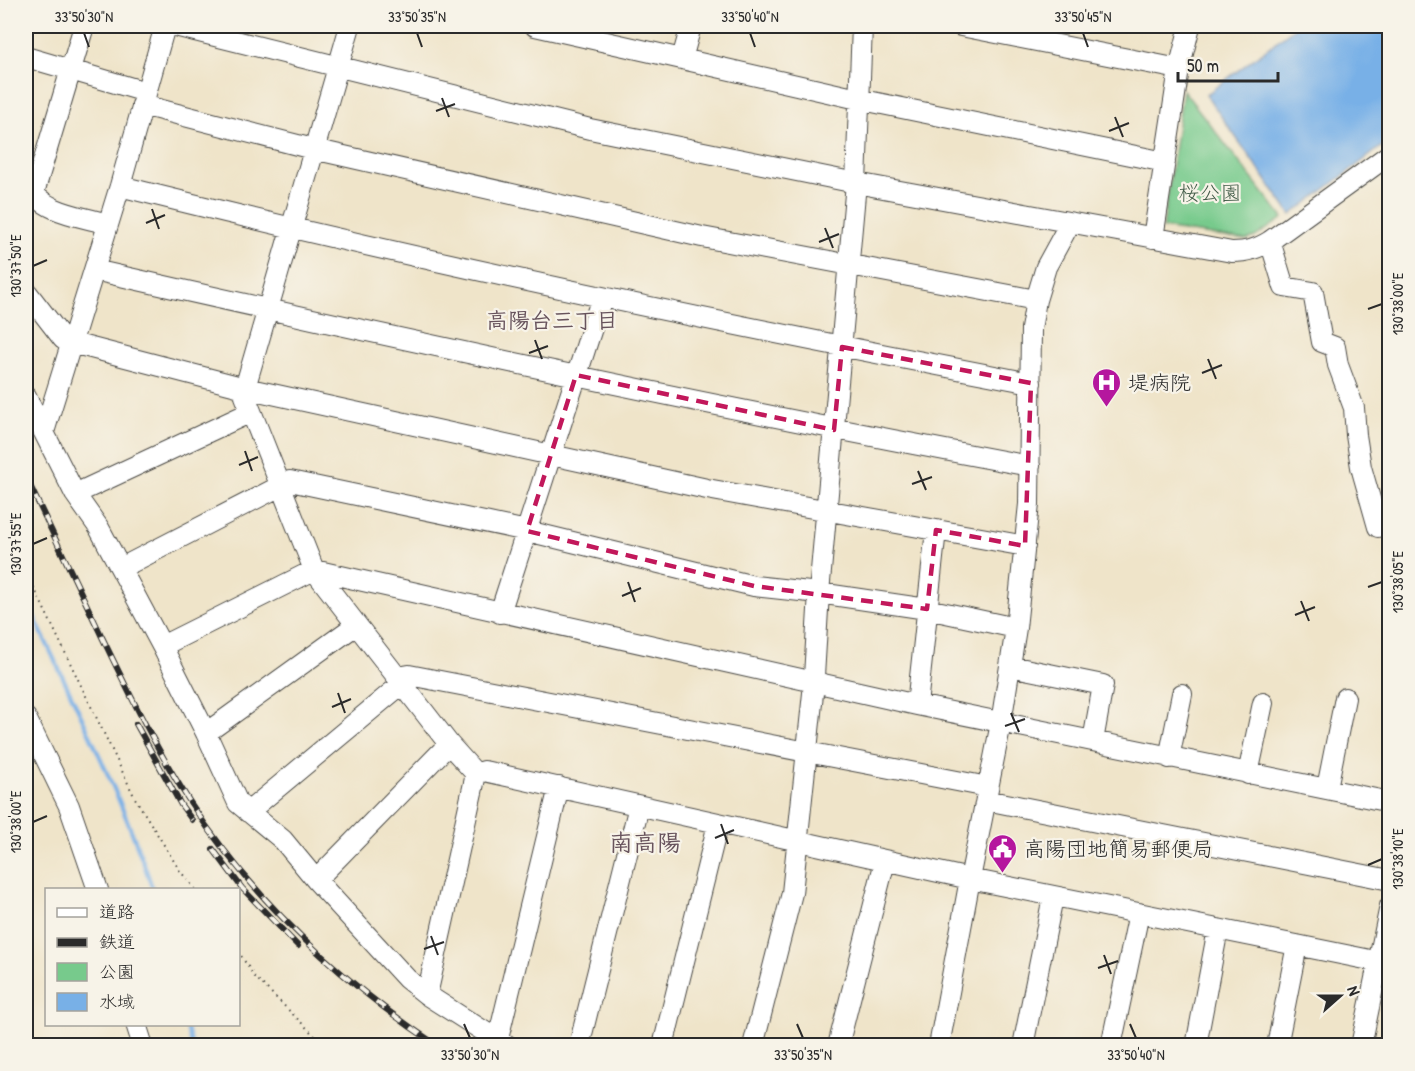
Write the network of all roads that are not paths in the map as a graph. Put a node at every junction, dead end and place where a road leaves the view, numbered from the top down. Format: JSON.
{"nodes":[{"id":1,"x":84,"y":26,"type":"edge"},
{"id":2,"x":165,"y":26,"type":"edge"},
{"id":3,"x":175,"y":26,"type":"edge"},
{"id":4,"x":350,"y":26,"type":"edge"},
{"id":5,"x":535,"y":26,"type":"edge"},
{"id":6,"x":691,"y":26,"type":"edge"},
{"id":7,"x":861,"y":26,"type":"edge"},
{"id":8,"x":961,"y":26,"type":"edge"},
{"id":9,"x":1190,"y":26,"type":"edge"},
{"id":10,"x":26,"y":57,"type":"edge"},
{"id":11,"x":682,"y":59,"type":"junction"},
{"id":12,"x":338,"y":66,"type":"junction"},
{"id":13,"x":1179,"y":69,"type":"junction"},
{"id":14,"x":70,"y":70,"type":"junction"},
{"id":15,"x":144,"y":99,"type":"junction"},
{"id":16,"x":858,"y":99,"type":"junction"},
{"id":17,"x":313,"y":149,"type":"junction"},
{"id":18,"x":1389,"y":154,"type":"edge"},
{"id":19,"x":1165,"y":162,"type":"junction"},
{"id":20,"x":856,"y":183,"type":"junction"},
{"id":21,"x":120,"y":186,"type":"junction"},
{"id":22,"x":29,"y":188,"type":"edge"},
{"id":23,"x":1070,"y":223,"type":"junction"},
{"id":24,"x":108,"y":224,"type":"junction"},
{"id":25,"x":292,"y":229,"type":"junction"},
{"id":26,"x":1153,"y":238,"type":"junction"},
{"id":27,"x":1270,"y":241,"type":"junction"},
{"id":28,"x":849,"y":265,"type":"junction"},
{"id":29,"x":94,"y":270,"type":"junction"},
{"id":30,"x":26,"y":291,"type":"edge"},
{"id":31,"x":602,"y":297,"type":"junction"},
{"id":32,"x":1036,"y":300,"type":"junction"},
{"id":33,"x":268,"y":310,"type":"junction"},
{"id":34,"x":72,"y":343,"type":"junction"},
{"id":35,"x":842,"y":347,"type":"junction"},
{"id":36,"x":576,"y":375,"type":"junction"},
{"id":37,"x":1031,"y":383,"type":"junction"},
{"id":38,"x":245,"y":388,"type":"junction"},
{"id":39,"x":26,"y":397,"type":"edge"},
{"id":40,"x":251,"y":412,"type":"junction"},
{"id":41,"x":834,"y":430,"type":"junction"},
{"id":42,"x":44,"y":432,"type":"junction"},
{"id":43,"x":550,"y":453,"type":"junction"},
{"id":44,"x":1030,"y":466,"type":"junction"},
{"id":45,"x":281,"y":486,"type":"junction"},
{"id":46,"x":75,"y":494,"type":"junction"},
{"id":47,"x":826,"y":512,"type":"junction"},
{"id":48,"x":1378,"y":527,"type":"dead end"},
{"id":49,"x":936,"y":530,"type":"junction"},
{"id":50,"x":527,"y":531,"type":"junction"},
{"id":51,"x":1025,"y":546,"type":"junction"},
{"id":52,"x":121,"y":568,"type":"junction"},
{"id":53,"x":314,"y":570,"type":"junction"},
{"id":54,"x":819,"y":593,"type":"junction"},
{"id":55,"x":927,"y":609,"type":"junction"},
{"id":56,"x":500,"y":613,"type":"junction"},
{"id":57,"x":356,"y":625,"type":"junction"},
{"id":58,"x":1016,"y":628,"type":"junction"},
{"id":59,"x":162,"y":646,"type":"junction"},
{"id":60,"x":1010,"y":666,"type":"junction"},
{"id":61,"x":400,"y":680,"type":"junction"},
{"id":62,"x":812,"y":682,"type":"junction"},
{"id":63,"x":1182,"y":693,"type":"dead end"},
{"id":64,"x":1345,"y":699,"type":"dead end"},
{"id":65,"x":1263,"y":703,"type":"dead end"},
{"id":66,"x":917,"y":705,"type":"junction"},
{"id":67,"x":26,"y":721,"type":"edge"},
{"id":68,"x":1001,"y":723,"type":"junction"},
{"id":69,"x":206,"y":733,"type":"junction"},
{"id":70,"x":1093,"y":741,"type":"junction"},
{"id":71,"x":449,"y":744,"type":"junction"},
{"id":72,"x":805,"y":752,"type":"junction"},
{"id":73,"x":1169,"y":758,"type":"junction"},
{"id":74,"x":476,"y":774,"type":"junction"},
{"id":75,"x":1248,"y":774,"type":"junction"},
{"id":76,"x":559,"y":787,"type":"junction"},
{"id":77,"x":1328,"y":789,"type":"junction"},
{"id":78,"x":987,"y":794,"type":"junction"},
{"id":79,"x":1389,"y":802,"type":"edge"},
{"id":80,"x":639,"y":806,"type":"junction"},
{"id":81,"x":248,"y":812,"type":"junction"},
{"id":82,"x":718,"y":824,"type":"junction"},
{"id":83,"x":797,"y":842,"type":"junction"},
{"id":84,"x":885,"y":861,"type":"junction"},
{"id":85,"x":970,"y":879,"type":"junction"},
{"id":86,"x":316,"y":880,"type":"junction"},
{"id":87,"x":1389,"y":880,"type":"edge"},
{"id":88,"x":97,"y":888,"type":"edge"},
{"id":89,"x":1053,"y":897,"type":"junction"},
{"id":90,"x":1389,"y":906,"type":"edge"},
{"id":91,"x":1139,"y":913,"type":"junction"},
{"id":92,"x":1218,"y":929,"type":"junction"},
{"id":93,"x":1297,"y":945,"type":"junction"},
{"id":94,"x":1384,"y":963,"type":"edge"},
{"id":95,"x":427,"y":995,"type":"junction"},
{"id":96,"x":137,"y":1026,"type":"edge"},
{"id":97,"x":502,"y":1042,"type":"edge"},
{"id":98,"x":143,"y":1046,"type":"edge"},
{"id":99,"x":579,"y":1046,"type":"edge"},
{"id":100,"x":663,"y":1046,"type":"edge"},
{"id":101,"x":753,"y":1046,"type":"edge"},
{"id":102,"x":838,"y":1046,"type":"edge"},
{"id":103,"x":939,"y":1046,"type":"edge"},
{"id":104,"x":1023,"y":1046,"type":"edge"},
{"id":105,"x":1111,"y":1046,"type":"edge"},
{"id":106,"x":1196,"y":1046,"type":"edge"},
{"id":107,"x":1277,"y":1046,"type":"edge"},
{"id":108,"x":1361,"y":1046,"type":"edge"}],
"edges":[{"from":1,"to":14,"type":"street"},
{"from":2,"to":15,"type":"street"},
{"from":3,"to":12,"type":"street"},
{"from":4,"to":12,"type":"street"},
{"from":5,"to":11,"type":"street"},
{"from":6,"to":11,"type":"street"},
{"from":7,"to":16,"type":"street"},
{"from":8,"to":13,"type":"street"},
{"from":9,"to":13,"type":"street"},
{"from":10,"to":14,"type":"street"},
{"from":11,"to":16,"type":"street"},
{"from":12,"to":17,"type":"street"},
{"from":12,"to":20,"type":"street"},
{"from":13,"to":19,"type":"street"},
{"from":14,"to":15,"type":"street"},
{"from":14,"to":22,"type":"street"},
{"from":15,"to":17,"type":"street"},
{"from":15,"to":21,"type":"street"},
{"from":16,"to":19,"type":"street"},
{"from":16,"to":20,"type":"street"},
{"from":17,"to":25,"type":"street"},
{"from":17,"to":28,"type":"street"},
{"from":18,"to":27,"type":"street"},
{"from":19,"to":26,"type":"street"},
{"from":20,"to":23,"type":"street"},
{"from":20,"to":28,"type":"street"},
{"from":21,"to":24,"type":"street"},
{"from":21,"to":25,"type":"street"},
{"from":22,"to":24,"type":"street"},
{"from":23,"to":26,"type":"street"},
{"from":23,"to":32,"type":"street"},
{"from":24,"to":29,"type":"street"},
{"from":25,"to":31,"type":"street"},
{"from":25,"to":33,"type":"street"},
{"from":26,"to":27,"type":"street"},
{"from":27,"to":48,"type":"street"},
{"from":28,"to":32,"type":"street"},
{"from":28,"to":35,"type":"street"},
{"from":29,"to":33,"type":"street"},
{"from":29,"to":34,"type":"street"},
{"from":30,"to":34,"type":"street"},
{"from":31,"to":35,"type":"street"},
{"from":31,"to":36,"type":"street"},
{"from":32,"to":37,"type":"street"},
{"from":33,"to":36,"type":"street"},
{"from":33,"to":38,"type":"street"},
{"from":34,"to":38,"type":"street"},
{"from":34,"to":42,"type":"street"},
{"from":35,"to":37,"type":"street"},
{"from":35,"to":41,"type":"street"},
{"from":36,"to":41,"type":"street"},
{"from":36,"to":43,"type":"street"},
{"from":37,"to":44,"type":"street"},
{"from":38,"to":40,"type":"street"},
{"from":38,"to":43,"type":"street"},
{"from":39,"to":42,"type":"street"},
{"from":40,"to":45,"type":"street"},
{"from":40,"to":46,"type":"street"},
{"from":41,"to":44,"type":"street"},
{"from":41,"to":47,"type":"street"},
{"from":42,"to":46,"type":"street"},
{"from":43,"to":47,"type":"street"},
{"from":43,"to":50,"type":"street"},
{"from":44,"to":51,"type":"street"},
{"from":45,"to":50,"type":"street"},
{"from":45,"to":52,"type":"street"},
{"from":45,"to":53,"type":"street"},
{"from":46,"to":52,"type":"street"},
{"from":47,"to":49,"type":"street"},
{"from":47,"to":54,"type":"street"},
{"from":49,"to":51,"type":"street"},
{"from":49,"to":55,"type":"street"},
{"from":50,"to":54,"type":"street"},
{"from":50,"to":56,"type":"street"},
{"from":51,"to":58,"type":"street"},
{"from":52,"to":59,"type":"street"},
{"from":53,"to":56,"type":"street"},
{"from":53,"to":57,"type":"street"},
{"from":53,"to":59,"type":"street"},
{"from":54,"to":55,"type":"street"},
{"from":54,"to":62,"type":"street"},
{"from":55,"to":58,"type":"street"},
{"from":55,"to":66,"type":"street"},
{"from":56,"to":62,"type":"street"},
{"from":57,"to":61,"type":"street"},
{"from":57,"to":69,"type":"street"},
{"from":58,"to":60,"type":"street"},
{"from":59,"to":69,"type":"street"},
{"from":60,"to":68,"type":"street"},
{"from":60,"to":70,"type":"street"},
{"from":61,"to":71,"type":"street"},
{"from":61,"to":72,"type":"street"},
{"from":61,"to":81,"type":"street"},
{"from":62,"to":66,"type":"street"},
{"from":62,"to":72,"type":"street"},
{"from":63,"to":73,"type":"street"},
{"from":64,"to":77,"type":"street"},
{"from":65,"to":75,"type":"street"},
{"from":66,"to":68,"type":"street"},
{"from":67,"to":88,"type":"street"},
{"from":68,"to":70,"type":"street"},
{"from":68,"to":78,"type":"street"},
{"from":69,"to":81,"type":"street"},
{"from":70,"to":73,"type":"street"},
{"from":71,"to":74,"type":"street"},
{"from":71,"to":86,"type":"street"},
{"from":72,"to":78,"type":"street"},
{"from":72,"to":83,"type":"street"},
{"from":73,"to":75,"type":"street"},
{"from":74,"to":76,"type":"street"},
{"from":74,"to":95,"type":"street"},
{"from":75,"to":77,"type":"street"},
{"from":76,"to":80,"type":"street"},
{"from":76,"to":97,"type":"street"},
{"from":77,"to":79,"type":"street"},
{"from":78,"to":85,"type":"street"},
{"from":78,"to":87,"type":"street"},
{"from":80,"to":82,"type":"street"},
{"from":80,"to":99,"type":"street"},
{"from":81,"to":86,"type":"street"},
{"from":82,"to":83,"type":"street"},
{"from":82,"to":100,"type":"street"},
{"from":83,"to":84,"type":"street"},
{"from":83,"to":101,"type":"street"},
{"from":84,"to":85,"type":"street"},
{"from":84,"to":102,"type":"street"},
{"from":85,"to":89,"type":"street"},
{"from":85,"to":103,"type":"street"},
{"from":86,"to":95,"type":"street"},
{"from":89,"to":91,"type":"street"},
{"from":89,"to":104,"type":"street"},
{"from":90,"to":94,"type":"street"},
{"from":91,"to":92,"type":"street"},
{"from":91,"to":105,"type":"street"},
{"from":92,"to":93,"type":"street"},
{"from":92,"to":106,"type":"street"},
{"from":93,"to":94,"type":"street"},
{"from":93,"to":107,"type":"street"},
{"from":94,"to":108,"type":"street"},
{"from":95,"to":97,"type":"street"},
{"from":96,"to":98,"type":"street"}]}
